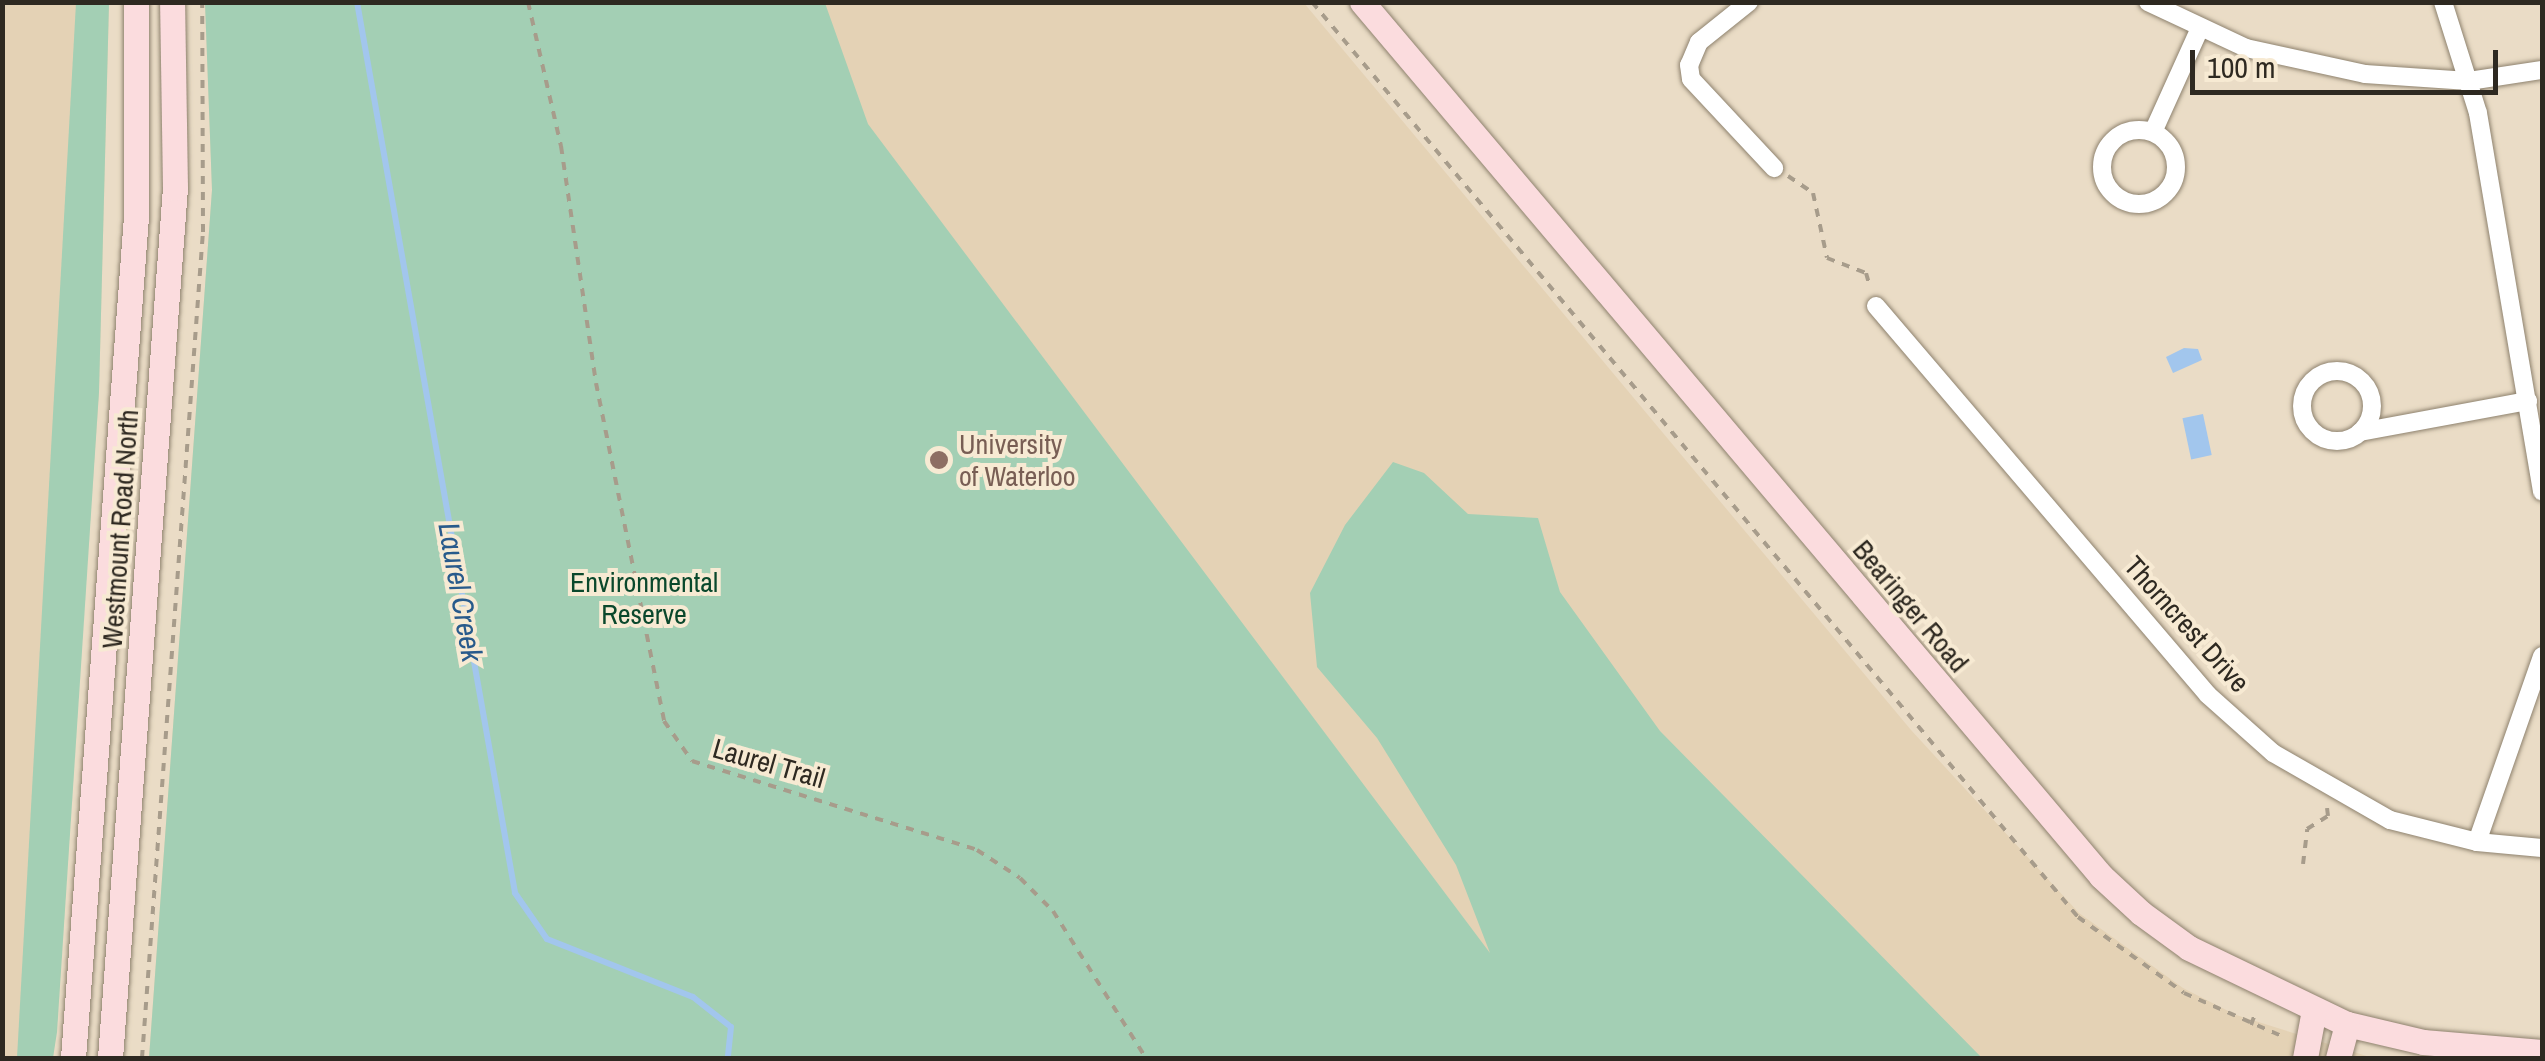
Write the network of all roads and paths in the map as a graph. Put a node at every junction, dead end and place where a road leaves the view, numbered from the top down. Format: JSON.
{"nodes":[{"id":1,"x":136,"y":2,"type":"edge"},
{"id":2,"x":172,"y":2,"type":"edge"},
{"id":3,"x":202,"y":2,"type":"edge"},
{"id":4,"x":528,"y":2,"type":"edge"},
{"id":5,"x":1312,"y":2,"type":"edge"},
{"id":6,"x":1362,"y":2,"type":"edge"},
{"id":7,"x":1750,"y":2,"type":"edge"},
{"id":8,"x":2148,"y":2,"type":"edge"},
{"id":9,"x":2443,"y":2,"type":"edge"},
{"id":10,"x":2199,"y":30,"type":"junction"},
{"id":11,"x":2542,"y":70,"type":"edge"},
{"id":12,"x":2469,"y":81,"type":"junction"},
{"id":13,"x":2153,"y":132,"type":"junction"},
{"id":14,"x":1774,"y":168,"type":"joint"},
{"id":15,"x":1876,"y":306,"type":"joint"},
{"id":16,"x":2528,"y":401,"type":"junction"},
{"id":17,"x":2360,"y":432,"type":"dead end"},
{"id":18,"x":2542,"y":492,"type":"edge"},
{"id":19,"x":2542,"y":656,"type":"edge"},
{"id":20,"x":2335,"y":793,"type":"junction"},
{"id":21,"x":2478,"y":842,"type":"junction"},
{"id":22,"x":2542,"y":848,"type":"edge"},
{"id":23,"x":2303,"y":864,"type":"dead end"},
{"id":24,"x":2314,"y":1010,"type":"junction"},
{"id":25,"x":2256,"y":1011,"type":"dead end"},
{"id":26,"x":2347,"y":1024,"type":"junction"},
{"id":27,"x":2250,"y":1025,"type":"junction"},
{"id":28,"x":2299,"y":1050,"type":"edge"},
{"id":29,"x":2542,"y":1052,"type":"edge"},
{"id":30,"x":74,"y":1058,"type":"edge"},
{"id":31,"x":110,"y":1058,"type":"edge"},
{"id":32,"x":142,"y":1058,"type":"edge"},
{"id":33,"x":1146,"y":1058,"type":"edge"},
{"id":34,"x":2338,"y":1058,"type":"edge"}],
"edges":[{"from":1,"to":30,"type":"main road","name":"Westmount Road North"},
{"from":2,"to":31,"type":"main road","name":"Westmount Road North"},
{"from":3,"to":32,"type":"path"},
{"from":4,"to":33,"type":"path","name":"Laurel Trail"},
{"from":5,"to":27,"type":"path"},
{"from":6,"to":24,"type":"main road","name":"Bearinger Road"},
{"from":7,"to":14,"type":"street"},
{"from":8,"to":10,"type":"street"},
{"from":9,"to":12,"type":"street"},
{"from":10,"to":12,"type":"street"},
{"from":10,"to":13,"type":"street"},
{"from":11,"to":12,"type":"street"},
{"from":12,"to":16,"type":"street"},
{"from":13,"to":13,"type":"street"},
{"from":14,"to":15,"type":"path"},
{"from":15,"to":20,"type":"street","name":"Thorncrest Drive"},
{"from":16,"to":17,"type":"street"},
{"from":16,"to":18,"type":"street"},
{"from":19,"to":21,"type":"street"},
{"from":20,"to":21,"type":"street","name":"Thorncrest Drive"},
{"from":20,"to":23,"type":"path"},
{"from":21,"to":22,"type":"street","name":"Thorncrest Drive"},
{"from":24,"to":26,"type":"main road","name":"Bearinger Road"},
{"from":24,"to":28,"type":"main road"},
{"from":25,"to":27,"type":"path"},
{"from":26,"to":29,"type":"main road","name":"Bearinger Road"},
{"from":26,"to":34,"type":"main road"},
{"from":27,"to":28,"type":"path"}]}
